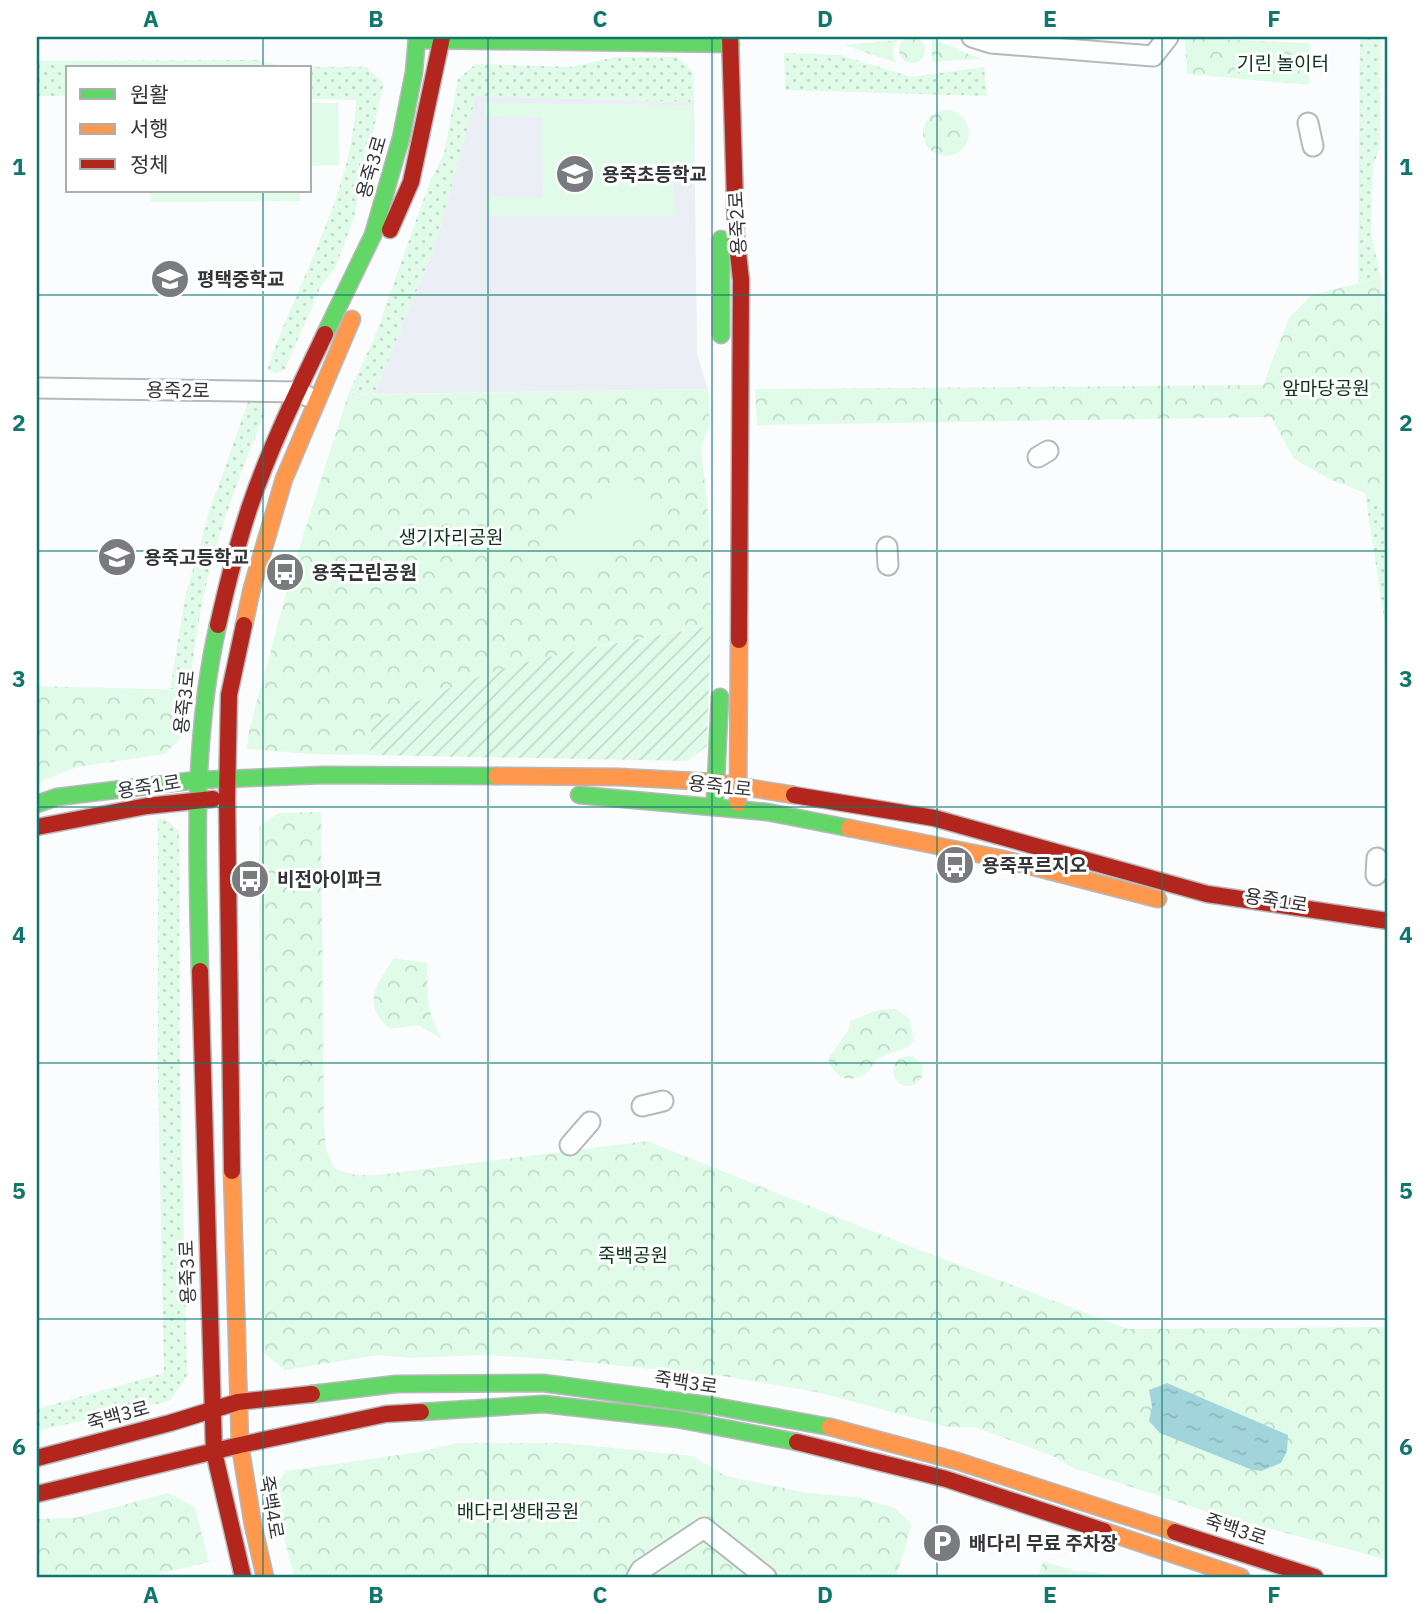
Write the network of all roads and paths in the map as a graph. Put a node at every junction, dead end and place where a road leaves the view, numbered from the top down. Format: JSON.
{"nodes":[{"id":1,"x":972,"y":37,"type":"edge"},
{"id":2,"x":1168,"y":37,"type":"edge"},
{"id":3,"x":411,"y":38,"type":"edge"},
{"id":4,"x":442,"y":39,"type":"edge"},
{"id":5,"x":725,"y":40,"type":"edge"},
{"id":6,"x":1308,"y":123,"type":"dead end"},
{"id":7,"x":1313,"y":146,"type":"dead end"},
{"id":8,"x":369,"y":279,"type":"dead end"},
{"id":9,"x":359,"y":304,"type":"dead end"},
{"id":10,"x":721,"y":356,"type":"dead end"},
{"id":11,"x":37,"y":388,"type":"edge"},
{"id":12,"x":297,"y":392,"type":"junction"},
{"id":13,"x":317,"y":401,"type":"junction"},
{"id":14,"x":723,"y":613,"type":"dead end"},
{"id":15,"x":723,"y":660,"type":"dead end"},
{"id":16,"x":721,"y":685,"type":"dead end"},
{"id":17,"x":227,"y":779,"type":"junction"},
{"id":18,"x":197,"y":780,"type":"junction"},
{"id":19,"x":716,"y":782,"type":"junction"},
{"id":20,"x":738,"y":786,"type":"junction"},
{"id":21,"x":399,"y":792,"type":"dead end"},
{"id":22,"x":531,"y":792,"type":"dead end"},
{"id":23,"x":569,"y":794,"type":"dead end"},
{"id":24,"x":233,"y":798,"type":"junction"},
{"id":25,"x":197,"y":799,"type":"junction"},
{"id":26,"x":37,"y":804,"type":"edge"},
{"id":27,"x":714,"y":807,"type":"junction"},
{"id":28,"x":738,"y":810,"type":"junction"},
{"id":29,"x":37,"y":827,"type":"edge"},
{"id":30,"x":1179,"y":904,"type":"dead end"},
{"id":31,"x":1388,"y":921,"type":"edge"},
{"id":32,"x":663,"y":1101,"type":"dead end"},
{"id":33,"x":642,"y":1106,"type":"dead end"},
{"id":34,"x":590,"y":1122,"type":"dead end"},
{"id":35,"x":570,"y":1145,"type":"dead end"},
{"id":36,"x":238,"y":1402,"type":"junction"},
{"id":37,"x":212,"y":1409,"type":"junction"},
{"id":38,"x":240,"y":1445,"type":"junction"},
{"id":39,"x":214,"y":1452,"type":"junction"},
{"id":40,"x":37,"y":1458,"type":"edge"},
{"id":41,"x":37,"y":1494,"type":"edge"},
{"id":42,"x":243,"y":1577,"type":"edge"},
{"id":43,"x":265,"y":1577,"type":"edge"},
{"id":44,"x":637,"y":1577,"type":"edge"},
{"id":45,"x":766,"y":1577,"type":"edge"},
{"id":46,"x":1241,"y":1577,"type":"edge"},
{"id":47,"x":1315,"y":1577,"type":"edge"}],
"edges":[{"from":1,"to":2,"type":"street"},
{"from":3,"to":4,"type":"street"},
{"from":3,"to":12,"type":"street","name":"용죽3로"},
{"from":4,"to":5,"type":"street"},
{"from":4,"to":8,"type":"street"},
{"from":5,"to":10,"type":"street"},
{"from":5,"to":20,"type":"street","name":"용죽2로"},
{"from":6,"to":7,"type":"street"},
{"from":9,"to":13,"type":"street","name":"죽백4로"},
{"from":11,"to":12,"type":"street","name":"용죽2로"},
{"from":12,"to":13,"type":"street","name":"용죽2로"},
{"from":12,"to":18,"type":"street","name":"용죽3로"},
{"from":13,"to":17,"type":"street","name":"죽백4로"},
{"from":14,"to":15,"type":"street"},
{"from":16,"to":19,"type":"street"},
{"from":17,"to":18,"type":"street"},
{"from":17,"to":19,"type":"street"},
{"from":17,"to":24,"type":"street","name":"죽백4로"},
{"from":18,"to":25,"type":"street","name":"용죽3로"},
{"from":18,"to":26,"type":"street"},
{"from":19,"to":20,"type":"street"},
{"from":19,"to":27,"type":"street"},
{"from":20,"to":28,"type":"street","name":"용죽2로"},
{"from":20,"to":31,"type":"street"},
{"from":21,"to":22,"type":"street"},
{"from":23,"to":27,"type":"street","name":"용죽1로"},
{"from":24,"to":25,"type":"street","name":"용죽1로"},
{"from":24,"to":36,"type":"street","name":"죽백4로"},
{"from":25,"to":29,"type":"street","name":"용죽1로"},
{"from":25,"to":37,"type":"street","name":"용죽3로"},
{"from":27,"to":28,"type":"street","name":"용죽1로"},
{"from":28,"to":30,"type":"street","name":"용죽1로"},
{"from":32,"to":33,"type":"street"},
{"from":34,"to":35,"type":"street"},
{"from":36,"to":37,"type":"street","name":"죽백3로"},
{"from":36,"to":38,"type":"street","name":"죽백4로"},
{"from":36,"to":47,"type":"street","name":"죽백3로"},
{"from":37,"to":39,"type":"street","name":"용죽3로"},
{"from":37,"to":40,"type":"street","name":"죽백3로"},
{"from":38,"to":39,"type":"street","name":"죽백3로"},
{"from":38,"to":43,"type":"street","name":"죽백4로"},
{"from":38,"to":46,"type":"street","name":"죽백3로"},
{"from":39,"to":41,"type":"street","name":"죽백3로"},
{"from":39,"to":42,"type":"street"},
{"from":44,"to":45,"type":"street"}]}
